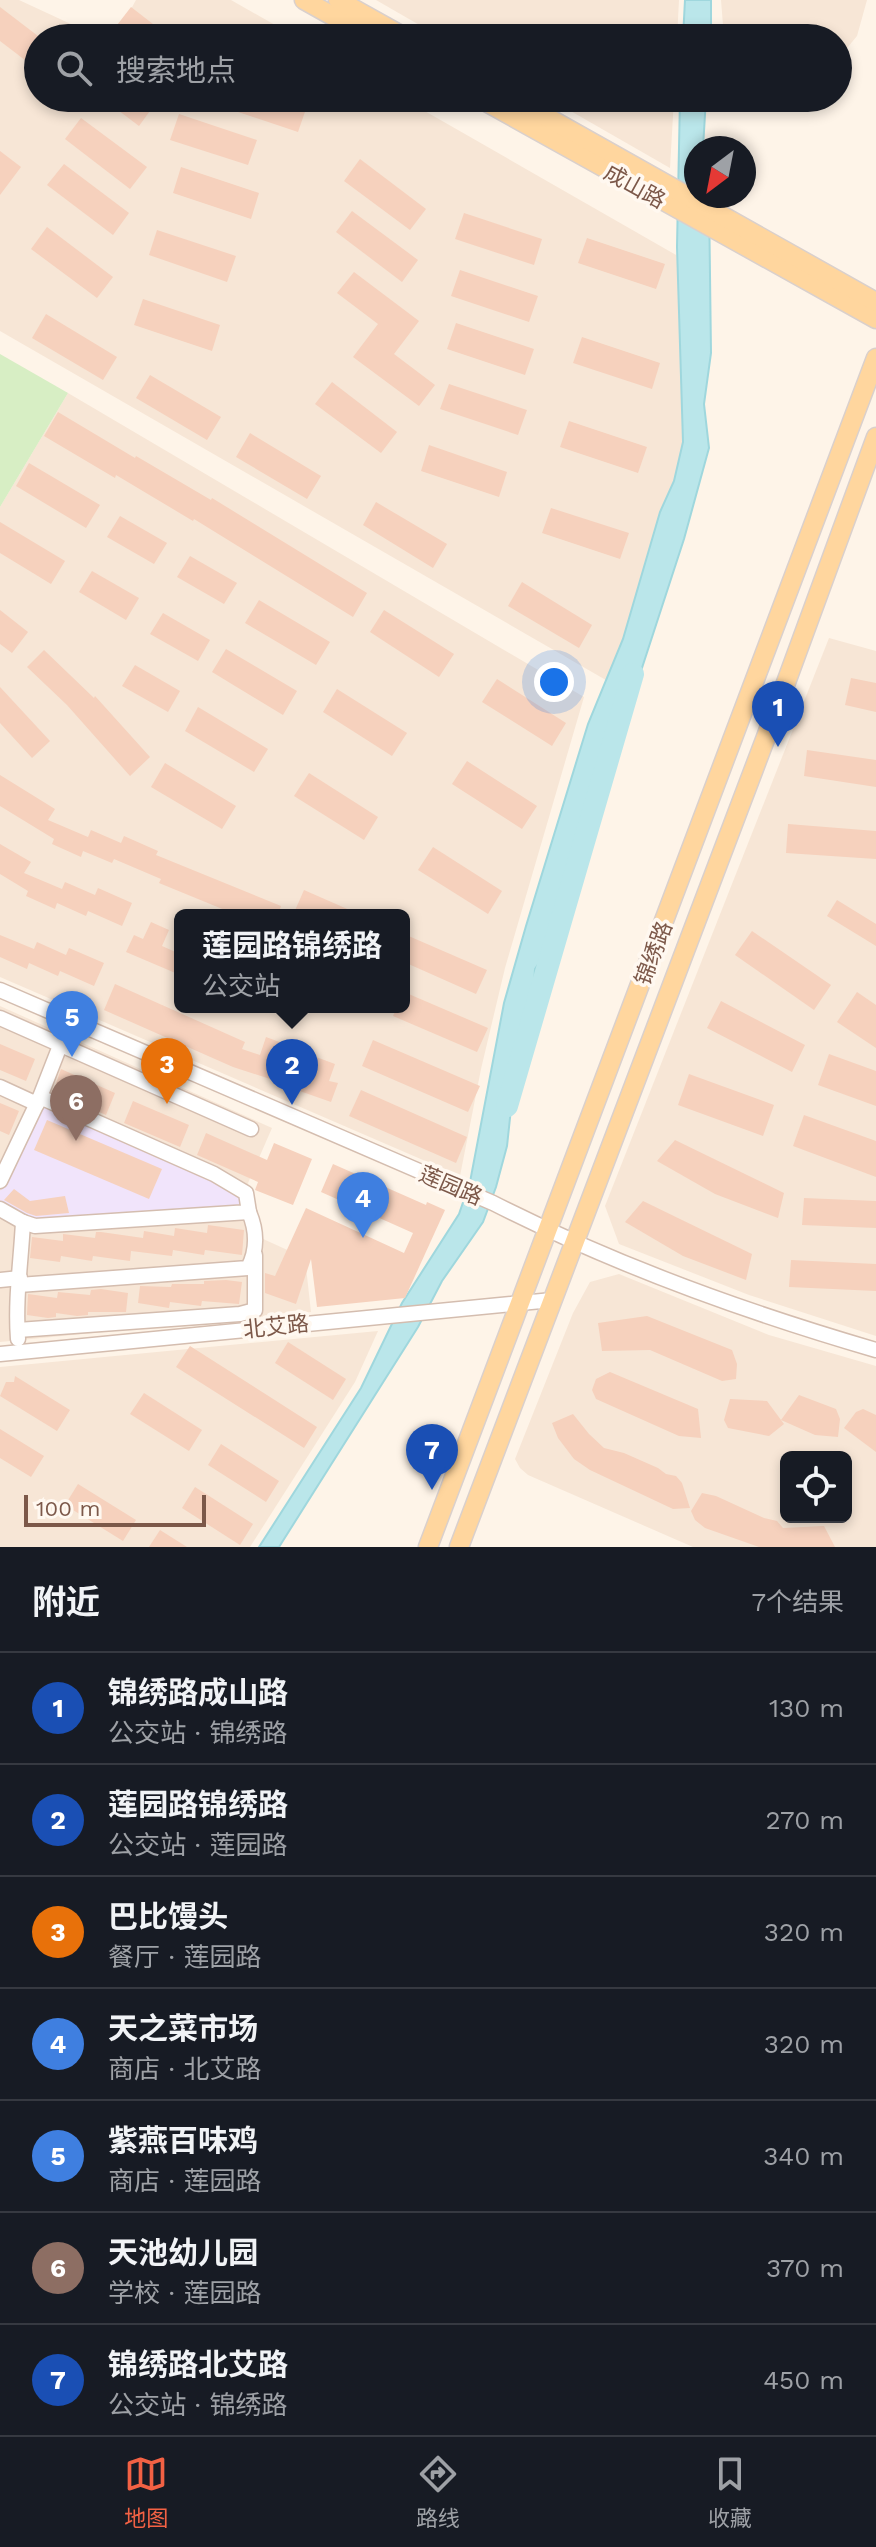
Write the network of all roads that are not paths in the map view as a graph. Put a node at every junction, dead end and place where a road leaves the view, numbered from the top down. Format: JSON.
{"nodes":[{"id":1,"x":304,"y":0,"type":"edge"},
{"id":2,"x":338,"y":0,"type":"edge"},
{"id":3,"x":347,"y":24,"type":"edge"},
{"id":4,"x":381,"y":24,"type":"edge"},
{"id":5,"x":507,"y":112,"type":"edge"},
{"id":6,"x":535,"y":112,"type":"edge"},
{"id":7,"x":643,"y":180,"type":"junction"},
{"id":8,"x":749,"y":240,"type":"junction"},
{"id":9,"x":876,"y":302,"type":"edge"},
{"id":10,"x":876,"y":319,"type":"edge"},
{"id":11,"x":876,"y":358,"type":"edge"},
{"id":12,"x":876,"y":437,"type":"edge"},
{"id":13,"x":0,"y":990,"type":"edge"},
{"id":14,"x":0,"y":1018,"type":"edge"},
{"id":15,"x":70,"y":1020,"type":"junction"},
{"id":16,"x":60,"y":1043,"type":"junction"},
{"id":17,"x":0,"y":1087,"type":"edge"},
{"id":18,"x":38,"y":1100,"type":"junction"},
{"id":19,"x":251,"y":1129,"type":"dead end"},
{"id":20,"x":4,"y":1160,"type":"edge"},
{"id":21,"x":0,"y":1181,"type":"edge"},
{"id":22,"x":0,"y":1209,"type":"edge"},
{"id":23,"x":249,"y":1212,"type":"junction"},
{"id":24,"x":23,"y":1222,"type":"junction"},
{"id":25,"x":549,"y":1231,"type":"junction"},
{"id":26,"x":574,"y":1242,"type":"junction"},
{"id":27,"x":255,"y":1255,"type":"junction"},
{"id":28,"x":0,"y":1280,"type":"edge"},
{"id":29,"x":20,"y":1281,"type":"junction"},
{"id":30,"x":552,"y":1300,"type":"junction"},
{"id":31,"x":522,"y":1302,"type":"junction"},
{"id":32,"x":18,"y":1330,"type":"junction"},
{"id":33,"x":876,"y":1350,"type":"edge"},
{"id":34,"x":20,"y":1352,"type":"junction"},
{"id":35,"x":0,"y":1354,"type":"edge"},
{"id":36,"x":428,"y":1547,"type":"edge"},
{"id":37,"x":459,"y":1547,"type":"edge"}],
"edges":[{"from":1,"to":3,"type":"main road"},
{"from":2,"to":4,"type":"main road"},
{"from":5,"to":7,"type":"main road","name":"成山路"},
{"from":6,"to":7,"type":"main road","name":"成山路"},
{"from":7,"to":8,"type":"main road","name":"成山路"},
{"from":8,"to":9,"type":"main road","name":"成山路"},
{"from":8,"to":10,"type":"main road","name":"成山路"},
{"from":11,"to":25,"type":"main road","name":"锦绣路"},
{"from":12,"to":26,"type":"main road","name":"锦绣路"},
{"from":13,"to":15,"type":"street","name":"莲园路"},
{"from":14,"to":16,"type":"street"},
{"from":15,"to":16,"type":"street"},
{"from":15,"to":25,"type":"street","name":"莲园路"},
{"from":16,"to":18,"type":"street"},
{"from":16,"to":19,"type":"street"},
{"from":17,"to":18,"type":"street"},
{"from":18,"to":20,"type":"street"},
{"from":18,"to":23,"type":"street"},
{"from":20,"to":21,"type":"street"},
{"from":22,"to":24,"type":"street"},
{"from":23,"to":24,"type":"street"},
{"from":23,"to":27,"type":"street"},
{"from":24,"to":29,"type":"street"},
{"from":25,"to":26,"type":"street"},
{"from":25,"to":31,"type":"main road","name":"锦绣路"},
{"from":26,"to":30,"type":"main road","name":"锦绣路"},
{"from":26,"to":33,"type":"street"},
{"from":27,"to":29,"type":"street"},
{"from":27,"to":32,"type":"street"},
{"from":28,"to":29,"type":"street"},
{"from":29,"to":32,"type":"street"},
{"from":30,"to":31,"type":"street","name":"北艾路"},
{"from":30,"to":37,"type":"main road","name":"锦绣路"},
{"from":31,"to":34,"type":"street","name":"北艾路"},
{"from":31,"to":36,"type":"main road","name":"锦绣路"},
{"from":32,"to":34,"type":"street"},
{"from":34,"to":35,"type":"street","name":"北艾路"}]}
